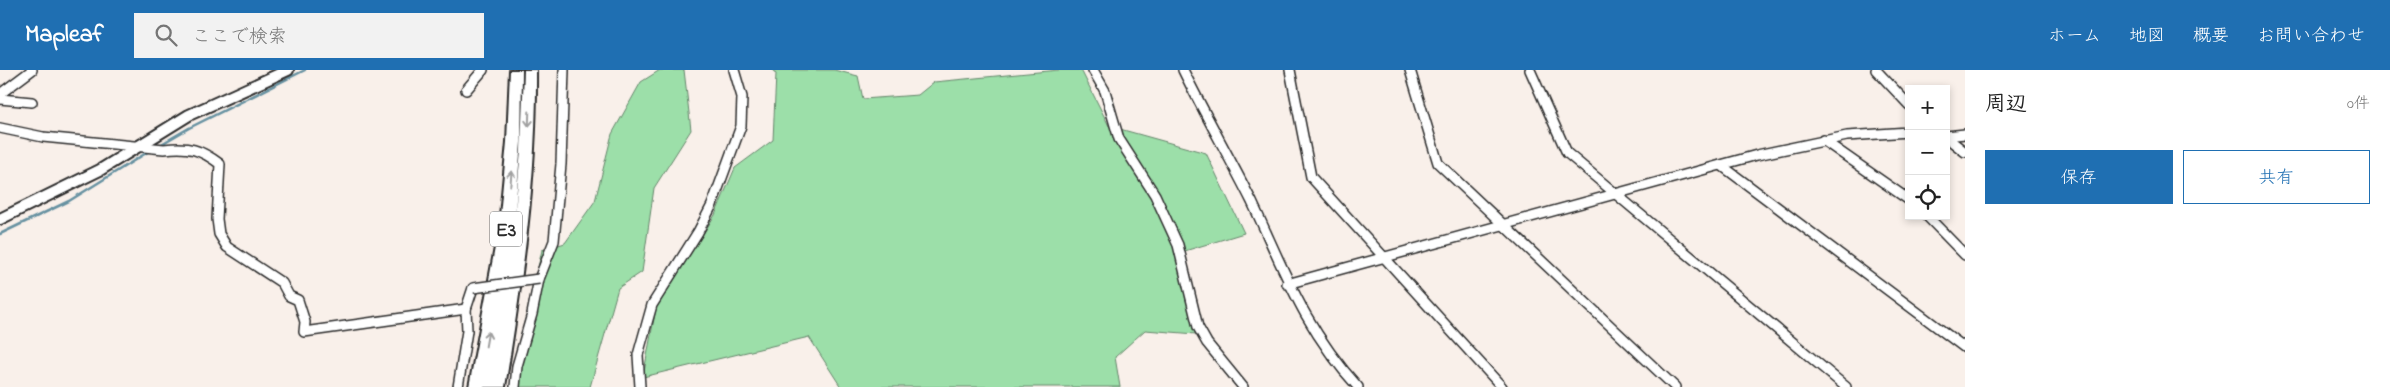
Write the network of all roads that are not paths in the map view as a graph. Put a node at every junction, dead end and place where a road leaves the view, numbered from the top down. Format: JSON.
{"nodes":[{"id":1,"x":32,"y":70,"type":"edge"},
{"id":2,"x":288,"y":70,"type":"edge"},
{"id":3,"x":483,"y":70,"type":"edge"},
{"id":4,"x":516,"y":70,"type":"edge"},
{"id":5,"x":530,"y":70,"type":"edge"},
{"id":6,"x":564,"y":70,"type":"edge"},
{"id":7,"x":734,"y":70,"type":"edge"},
{"id":8,"x":1093,"y":70,"type":"edge"},
{"id":9,"x":1183,"y":70,"type":"edge"},
{"id":10,"x":1290,"y":70,"type":"edge"},
{"id":11,"x":1410,"y":70,"type":"edge"},
{"id":12,"x":1530,"y":70,"type":"edge"},
{"id":13,"x":1876,"y":70,"type":"edge"},
{"id":14,"x":466,"y":90,"type":"dead end"},
{"id":15,"x":0,"y":94,"type":"edge"},
{"id":16,"x":0,"y":99,"type":"edge"},
{"id":17,"x":1905,"y":101,"type":"edge"},
{"id":18,"x":32,"y":102,"type":"dead end"},
{"id":19,"x":0,"y":128,"type":"edge"},
{"id":20,"x":1905,"y":132,"type":"edge"},
{"id":21,"x":1965,"y":134,"type":"edge"},
{"id":22,"x":1823,"y":140,"type":"junction"},
{"id":23,"x":141,"y":147,"type":"junction"},
{"id":24,"x":1965,"y":152,"type":"edge"},
{"id":25,"x":1721,"y":165,"type":"junction"},
{"id":26,"x":1616,"y":193,"type":"junction"},
{"id":27,"x":1905,"y":197,"type":"edge"},
{"id":28,"x":0,"y":218,"type":"edge"},
{"id":29,"x":1931,"y":220,"type":"edge"},
{"id":30,"x":1504,"y":225,"type":"junction"},
{"id":31,"x":1965,"y":255,"type":"edge"},
{"id":32,"x":1383,"y":258,"type":"junction"},
{"id":33,"x":539,"y":280,"type":"junction"},
{"id":34,"x":1288,"y":284,"type":"junction"},
{"id":35,"x":466,"y":309,"type":"junction"},
{"id":36,"x":1965,"y":348,"type":"edge"},
{"id":37,"x":458,"y":387,"type":"edge"},
{"id":38,"x":478,"y":387,"type":"edge"},
{"id":39,"x":496,"y":387,"type":"edge"},
{"id":40,"x":515,"y":387,"type":"edge"},
{"id":41,"x":640,"y":387,"type":"edge"},
{"id":42,"x":1243,"y":387,"type":"edge"},
{"id":43,"x":1358,"y":387,"type":"edge"},
{"id":44,"x":1502,"y":387,"type":"edge"},
{"id":45,"x":1675,"y":387,"type":"edge"},
{"id":46,"x":1846,"y":387,"type":"edge"}],
"edges":[{"from":1,"to":15,"type":"street"},
{"from":2,"to":23,"type":"street"},
{"from":3,"to":14,"type":"street"},
{"from":38,"to":4,"type":"highway","number":"E3","one_way":true},
{"from":5,"to":39,"type":"highway","number":"E3","one_way":true},
{"from":6,"to":33,"type":"street"},
{"from":7,"to":41,"type":"street"},
{"from":8,"to":42,"type":"street"},
{"from":9,"to":34,"type":"street"},
{"from":10,"to":32,"type":"street"},
{"from":11,"to":30,"type":"street"},
{"from":12,"to":26,"type":"street"},
{"from":13,"to":17,"type":"street"},
{"from":16,"to":18,"type":"street"},
{"from":19,"to":23,"type":"street"},
{"from":20,"to":22,"type":"street"},
{"from":21,"to":24,"type":"street"},
{"from":22,"to":25,"type":"street"},
{"from":22,"to":27,"type":"street"},
{"from":23,"to":28,"type":"street"},
{"from":23,"to":35,"type":"street"},
{"from":25,"to":26,"type":"street"},
{"from":25,"to":36,"type":"street"},
{"from":26,"to":30,"type":"street"},
{"from":26,"to":46,"type":"street"},
{"from":29,"to":31,"type":"street"},
{"from":30,"to":32,"type":"street"},
{"from":30,"to":45,"type":"street"},
{"from":32,"to":34,"type":"street"},
{"from":32,"to":44,"type":"street"},
{"from":33,"to":35,"type":"street","bridge":true},
{"from":33,"to":40,"type":"street"},
{"from":34,"to":43,"type":"street"},
{"from":35,"to":37,"type":"street"}]}
